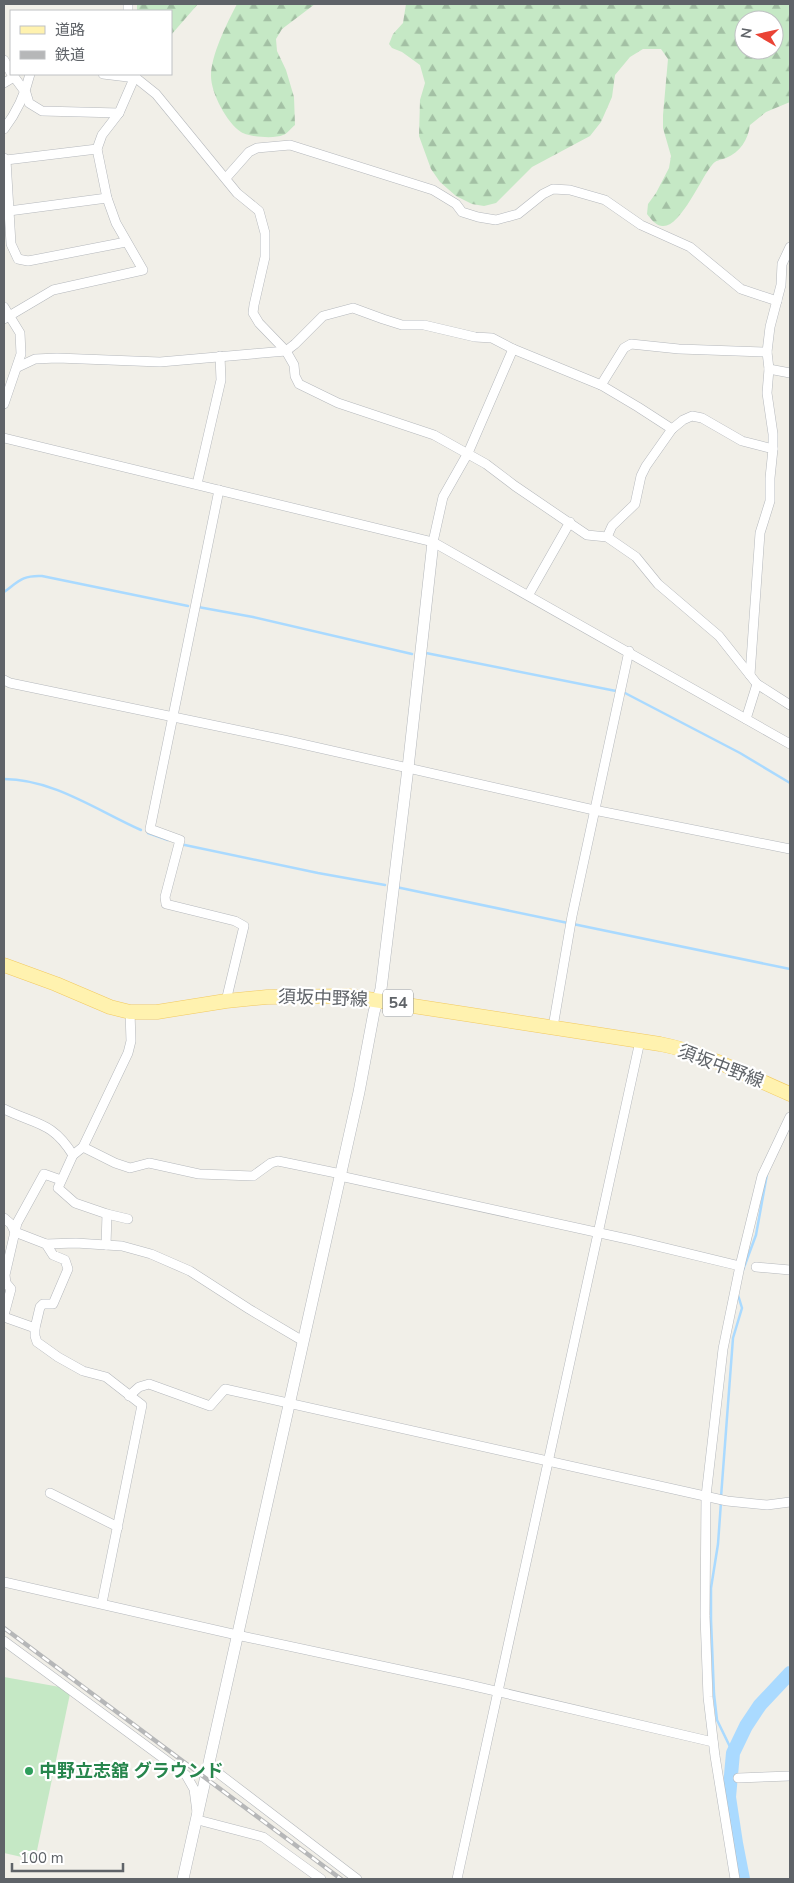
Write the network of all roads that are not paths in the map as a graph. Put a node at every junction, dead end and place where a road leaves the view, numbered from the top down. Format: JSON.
{"nodes":[{"id":1,"x":13,"y":75,"type":"edge"},
{"id":2,"x":30,"y":75,"type":"edge"},
{"id":3,"x":120,"y":75,"type":"edge"},
{"id":4,"x":136,"y":76,"type":"edge"},
{"id":5,"x":26,"y":93,"type":"junction"},
{"id":6,"x":119,"y":113,"type":"junction"},
{"id":7,"x":4,"y":129,"type":"edge"},
{"id":8,"x":97,"y":149,"type":"junction"},
{"id":9,"x":5,"y":159,"type":"edge"},
{"id":10,"x":226,"y":178,"type":"junction"},
{"id":11,"x":107,"y":198,"type":"junction"},
{"id":12,"x":9,"y":211,"type":"junction"},
{"id":13,"x":126,"y":242,"type":"junction"},
{"id":14,"x":790,"y":247,"type":"edge"},
{"id":15,"x":777,"y":301,"type":"junction"},
{"id":16,"x":4,"y":307,"type":"edge"},
{"id":17,"x":7,"y":318,"type":"edge"},
{"id":18,"x":513,"y":350,"type":"junction"},
{"id":19,"x":286,"y":351,"type":"junction"},
{"id":20,"x":767,"y":352,"type":"junction"},
{"id":21,"x":220,"y":356,"type":"junction"},
{"id":22,"x":18,"y":367,"type":"junction"},
{"id":23,"x":769,"y":369,"type":"junction"},
{"id":24,"x":790,"y":373,"type":"edge"},
{"id":25,"x":600,"y":385,"type":"junction"},
{"id":26,"x":4,"y":404,"type":"edge"},
{"id":27,"x":672,"y":429,"type":"junction"},
{"id":28,"x":4,"y":438,"type":"edge"},
{"id":29,"x":773,"y":449,"type":"junction"},
{"id":30,"x":468,"y":453,"type":"junction"},
{"id":31,"x":197,"y":484,"type":"junction"},
{"id":32,"x":219,"y":490,"type":"junction"},
{"id":33,"x":570,"y":522,"type":"junction"},
{"id":34,"x":607,"y":537,"type":"junction"},
{"id":35,"x":433,"y":542,"type":"junction"},
{"id":36,"x":528,"y":594,"type":"junction"},
{"id":37,"x":629,"y":651,"type":"junction"},
{"id":38,"x":750,"y":675,"type":"junction"},
{"id":39,"x":4,"y":680,"type":"edge"},
{"id":40,"x":757,"y":684,"type":"junction"},
{"id":41,"x":790,"y":705,"type":"edge"},
{"id":42,"x":171,"y":718,"type":"junction"},
{"id":43,"x":746,"y":719,"type":"junction"},
{"id":44,"x":790,"y":744,"type":"edge"},
{"id":45,"x":408,"y":768,"type":"junction"},
{"id":46,"x":594,"y":810,"type":"junction"},
{"id":47,"x":790,"y":849,"type":"edge"},
{"id":48,"x":4,"y":965,"type":"edge"},
{"id":49,"x":378,"y":1000,"type":"junction"},
{"id":50,"x":226,"y":1001,"type":"junction"},
{"id":51,"x":130,"y":1012,"type":"junction"},
{"id":52,"x":553,"y":1027,"type":"junction"},
{"id":53,"x":640,"y":1041,"type":"junction"},
{"id":54,"x":790,"y":1094,"type":"edge"},
{"id":55,"x":4,"y":1109,"type":"edge"},
{"id":56,"x":790,"y":1117,"type":"edge"},
{"id":57,"x":83,"y":1147,"type":"junction"},
{"id":58,"x":73,"y":1155,"type":"junction"},
{"id":59,"x":340,"y":1175,"type":"junction"},
{"id":60,"x":61,"y":1180,"type":"junction"},
{"id":61,"x":107,"y":1214,"type":"junction"},
{"id":62,"x":4,"y":1218,"type":"edge"},
{"id":63,"x":128,"y":1219,"type":"dead end"},
{"id":64,"x":15,"y":1232,"type":"junction"},
{"id":65,"x":600,"y":1233,"type":"junction"},
{"id":66,"x":46,"y":1244,"type":"junction"},
{"id":67,"x":106,"y":1245,"type":"junction"},
{"id":68,"x":740,"y":1266,"type":"junction"},
{"id":69,"x":756,"y":1267,"type":"dead end"},
{"id":70,"x":790,"y":1270,"type":"edge"},
{"id":71,"x":4,"y":1316,"type":"edge"},
{"id":72,"x":35,"y":1328,"type":"junction"},
{"id":73,"x":303,"y":1341,"type":"junction"},
{"id":74,"x":129,"y":1396,"type":"junction"},
{"id":75,"x":289,"y":1404,"type":"junction"},
{"id":76,"x":548,"y":1462,"type":"junction"},
{"id":77,"x":50,"y":1492,"type":"dead end"},
{"id":78,"x":708,"y":1496,"type":"junction"},
{"id":79,"x":790,"y":1502,"type":"edge"},
{"id":80,"x":118,"y":1527,"type":"junction"},
{"id":81,"x":4,"y":1582,"type":"edge"},
{"id":82,"x":102,"y":1603,"type":"junction"},
{"id":83,"x":237,"y":1635,"type":"junction"},
{"id":84,"x":4,"y":1640,"type":"edge"},
{"id":85,"x":499,"y":1692,"type":"junction"},
{"id":86,"x":713,"y":1742,"type":"junction"},
{"id":87,"x":209,"y":1766,"type":"junction"},
{"id":88,"x":790,"y":1776,"type":"edge"},
{"id":89,"x":738,"y":1778,"type":"dead end"},
{"id":90,"x":198,"y":1820,"type":"junction"},
{"id":91,"x":183,"y":1879,"type":"edge"},
{"id":92,"x":321,"y":1879,"type":"edge"},
{"id":93,"x":357,"y":1879,"type":"edge"},
{"id":94,"x":457,"y":1879,"type":"edge"},
{"id":95,"x":735,"y":1879,"type":"edge"}],
"edges":[{"from":1,"to":5,"type":"street"},
{"from":2,"to":5,"type":"street"},
{"from":3,"to":4,"type":"street"},
{"from":4,"to":6,"type":"street"},
{"from":4,"to":10,"type":"street"},
{"from":5,"to":6,"type":"street"},
{"from":5,"to":7,"type":"street"},
{"from":6,"to":8,"type":"street"},
{"from":8,"to":9,"type":"street"},
{"from":8,"to":11,"type":"street"},
{"from":9,"to":12,"type":"street"},
{"from":10,"to":15,"type":"street"},
{"from":10,"to":19,"type":"street"},
{"from":11,"to":12,"type":"street"},
{"from":11,"to":13,"type":"street"},
{"from":12,"to":13,"type":"street"},
{"from":13,"to":17,"type":"street"},
{"from":14,"to":15,"type":"street"},
{"from":15,"to":20,"type":"street"},
{"from":16,"to":17,"type":"street"},
{"from":17,"to":22,"type":"street"},
{"from":18,"to":19,"type":"street"},
{"from":18,"to":25,"type":"street"},
{"from":18,"to":30,"type":"street"},
{"from":19,"to":21,"type":"street"},
{"from":19,"to":30,"type":"street"},
{"from":20,"to":23,"type":"street"},
{"from":20,"to":25,"type":"street"},
{"from":21,"to":22,"type":"street"},
{"from":21,"to":31,"type":"street"},
{"from":22,"to":26,"type":"street"},
{"from":23,"to":24,"type":"street"},
{"from":23,"to":29,"type":"street"},
{"from":25,"to":27,"type":"street"},
{"from":27,"to":29,"type":"street"},
{"from":27,"to":34,"type":"street"},
{"from":28,"to":31,"type":"street"},
{"from":29,"to":38,"type":"street"},
{"from":30,"to":33,"type":"street"},
{"from":30,"to":35,"type":"street"},
{"from":31,"to":32,"type":"street"},
{"from":32,"to":35,"type":"street"},
{"from":32,"to":42,"type":"street"},
{"from":33,"to":34,"type":"street"},
{"from":33,"to":36,"type":"street"},
{"from":34,"to":38,"type":"street"},
{"from":35,"to":36,"type":"street"},
{"from":35,"to":45,"type":"street"},
{"from":36,"to":37,"type":"street"},
{"from":37,"to":43,"type":"street"},
{"from":37,"to":46,"type":"street"},
{"from":38,"to":40,"type":"street"},
{"from":39,"to":42,"type":"street"},
{"from":40,"to":41,"type":"street"},
{"from":40,"to":43,"type":"street"},
{"from":42,"to":45,"type":"street"},
{"from":42,"to":50,"type":"street"},
{"from":43,"to":44,"type":"street"},
{"from":45,"to":46,"type":"street"},
{"from":45,"to":49,"type":"street"},
{"from":46,"to":47,"type":"street"},
{"from":46,"to":52,"type":"street"},
{"from":48,"to":51,"type":"main road","name":"須坂中野線","number":"54"},
{"from":49,"to":50,"type":"main road","name":"須坂中野線","number":"54"},
{"from":49,"to":52,"type":"main road","name":"須坂中野線","number":"54"},
{"from":49,"to":59,"type":"street"},
{"from":50,"to":51,"type":"main road","name":"須坂中野線","number":"54"},
{"from":51,"to":57,"type":"street"},
{"from":52,"to":53,"type":"main road","name":"須坂中野線","number":"54"},
{"from":53,"to":54,"type":"main road","name":"須坂中野線","number":"54"},
{"from":53,"to":65,"type":"street"},
{"from":55,"to":58,"type":"street"},
{"from":56,"to":68,"type":"street"},
{"from":57,"to":58,"type":"street"},
{"from":57,"to":59,"type":"street"},
{"from":58,"to":60,"type":"street"},
{"from":59,"to":65,"type":"street"},
{"from":59,"to":73,"type":"street"},
{"from":60,"to":61,"type":"street"},
{"from":60,"to":64,"type":"street"},
{"from":61,"to":63,"type":"street"},
{"from":61,"to":67,"type":"street"},
{"from":62,"to":64,"type":"street"},
{"from":64,"to":66,"type":"street"},
{"from":64,"to":71,"type":"street"},
{"from":65,"to":68,"type":"street"},
{"from":65,"to":76,"type":"street"},
{"from":66,"to":67,"type":"street"},
{"from":66,"to":72,"type":"street"},
{"from":67,"to":73,"type":"street"},
{"from":68,"to":78,"type":"street"},
{"from":69,"to":70,"type":"street"},
{"from":71,"to":72,"type":"street"},
{"from":72,"to":74,"type":"street"},
{"from":73,"to":75,"type":"street"},
{"from":74,"to":75,"type":"street"},
{"from":74,"to":80,"type":"street"},
{"from":75,"to":76,"type":"street"},
{"from":75,"to":83,"type":"street"},
{"from":76,"to":78,"type":"street"},
{"from":76,"to":85,"type":"street"},
{"from":77,"to":80,"type":"street"},
{"from":78,"to":79,"type":"street"},
{"from":78,"to":86,"type":"street"},
{"from":80,"to":82,"type":"street"},
{"from":81,"to":82,"type":"street"},
{"from":82,"to":83,"type":"street"},
{"from":83,"to":85,"type":"street"},
{"from":83,"to":87,"type":"street"},
{"from":84,"to":90,"type":"street"},
{"from":85,"to":86,"type":"street"},
{"from":85,"to":94,"type":"street"},
{"from":86,"to":95,"type":"street"},
{"from":87,"to":90,"type":"street"},
{"from":87,"to":93,"type":"street"},
{"from":88,"to":89,"type":"street"},
{"from":90,"to":91,"type":"street"},
{"from":90,"to":92,"type":"street"}]}
